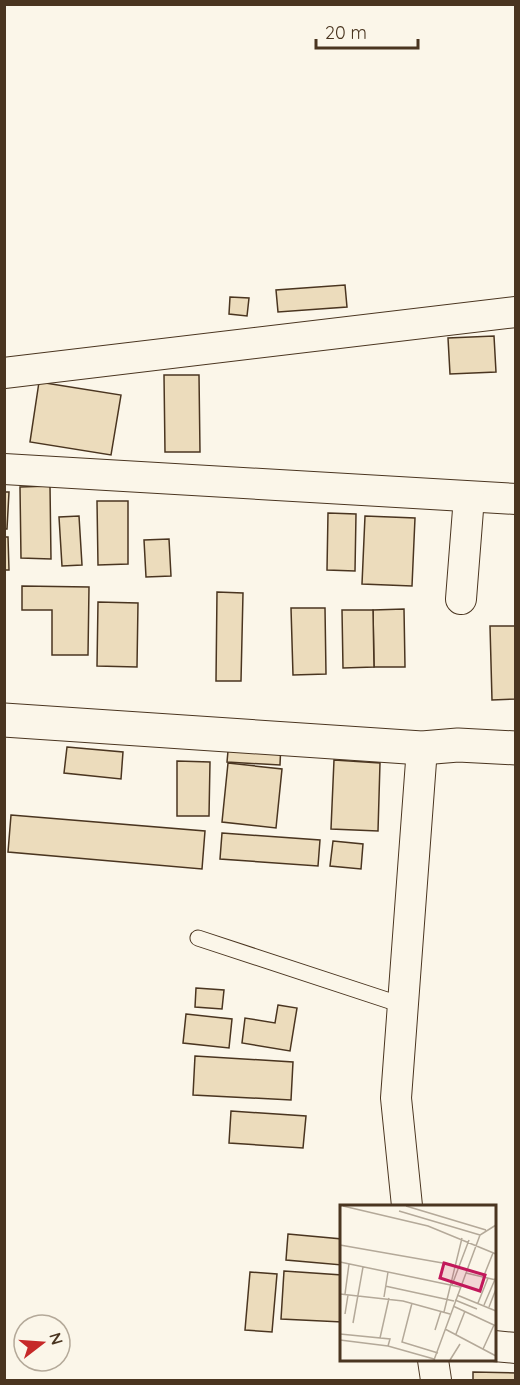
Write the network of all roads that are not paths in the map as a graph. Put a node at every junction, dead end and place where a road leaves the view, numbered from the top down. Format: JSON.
{"nodes":[{"id":1,"x":516,"y":312,"type":"edge"},
{"id":2,"x":4,"y":373,"type":"edge"},
{"id":3,"x":4,"y":469,"type":"edge"},
{"id":4,"x":469,"y":497,"type":"junction"},
{"id":5,"x":516,"y":499,"type":"edge"},
{"id":6,"x":461,"y":599,"type":"dead end"},
{"id":7,"x":4,"y":720,"type":"edge"},
{"id":8,"x":422,"y":748,"type":"junction"},
{"id":9,"x":516,"y":748,"type":"edge"},
{"id":10,"x":198,"y":938,"type":"dead end"},
{"id":11,"x":402,"y":1005,"type":"junction"},
{"id":12,"x":407,"y":1205,"type":"edge"},
{"id":13,"x":496,"y":1346,"type":"edge"},
{"id":14,"x":516,"y":1348,"type":"edge"},
{"id":15,"x":433,"y":1361,"type":"edge"},
{"id":16,"x":436,"y":1380,"type":"edge"}],
"edges":[{"from":1,"to":2,"type":"street"},
{"from":3,"to":4,"type":"street"},
{"from":4,"to":5,"type":"street"},
{"from":4,"to":6,"type":"street"},
{"from":7,"to":8,"type":"street"},
{"from":8,"to":9,"type":"street"},
{"from":8,"to":11,"type":"street"},
{"from":10,"to":11,"type":"lane"},
{"from":11,"to":12,"type":"street"},
{"from":13,"to":14,"type":"street"},
{"from":15,"to":16,"type":"street"}]}
